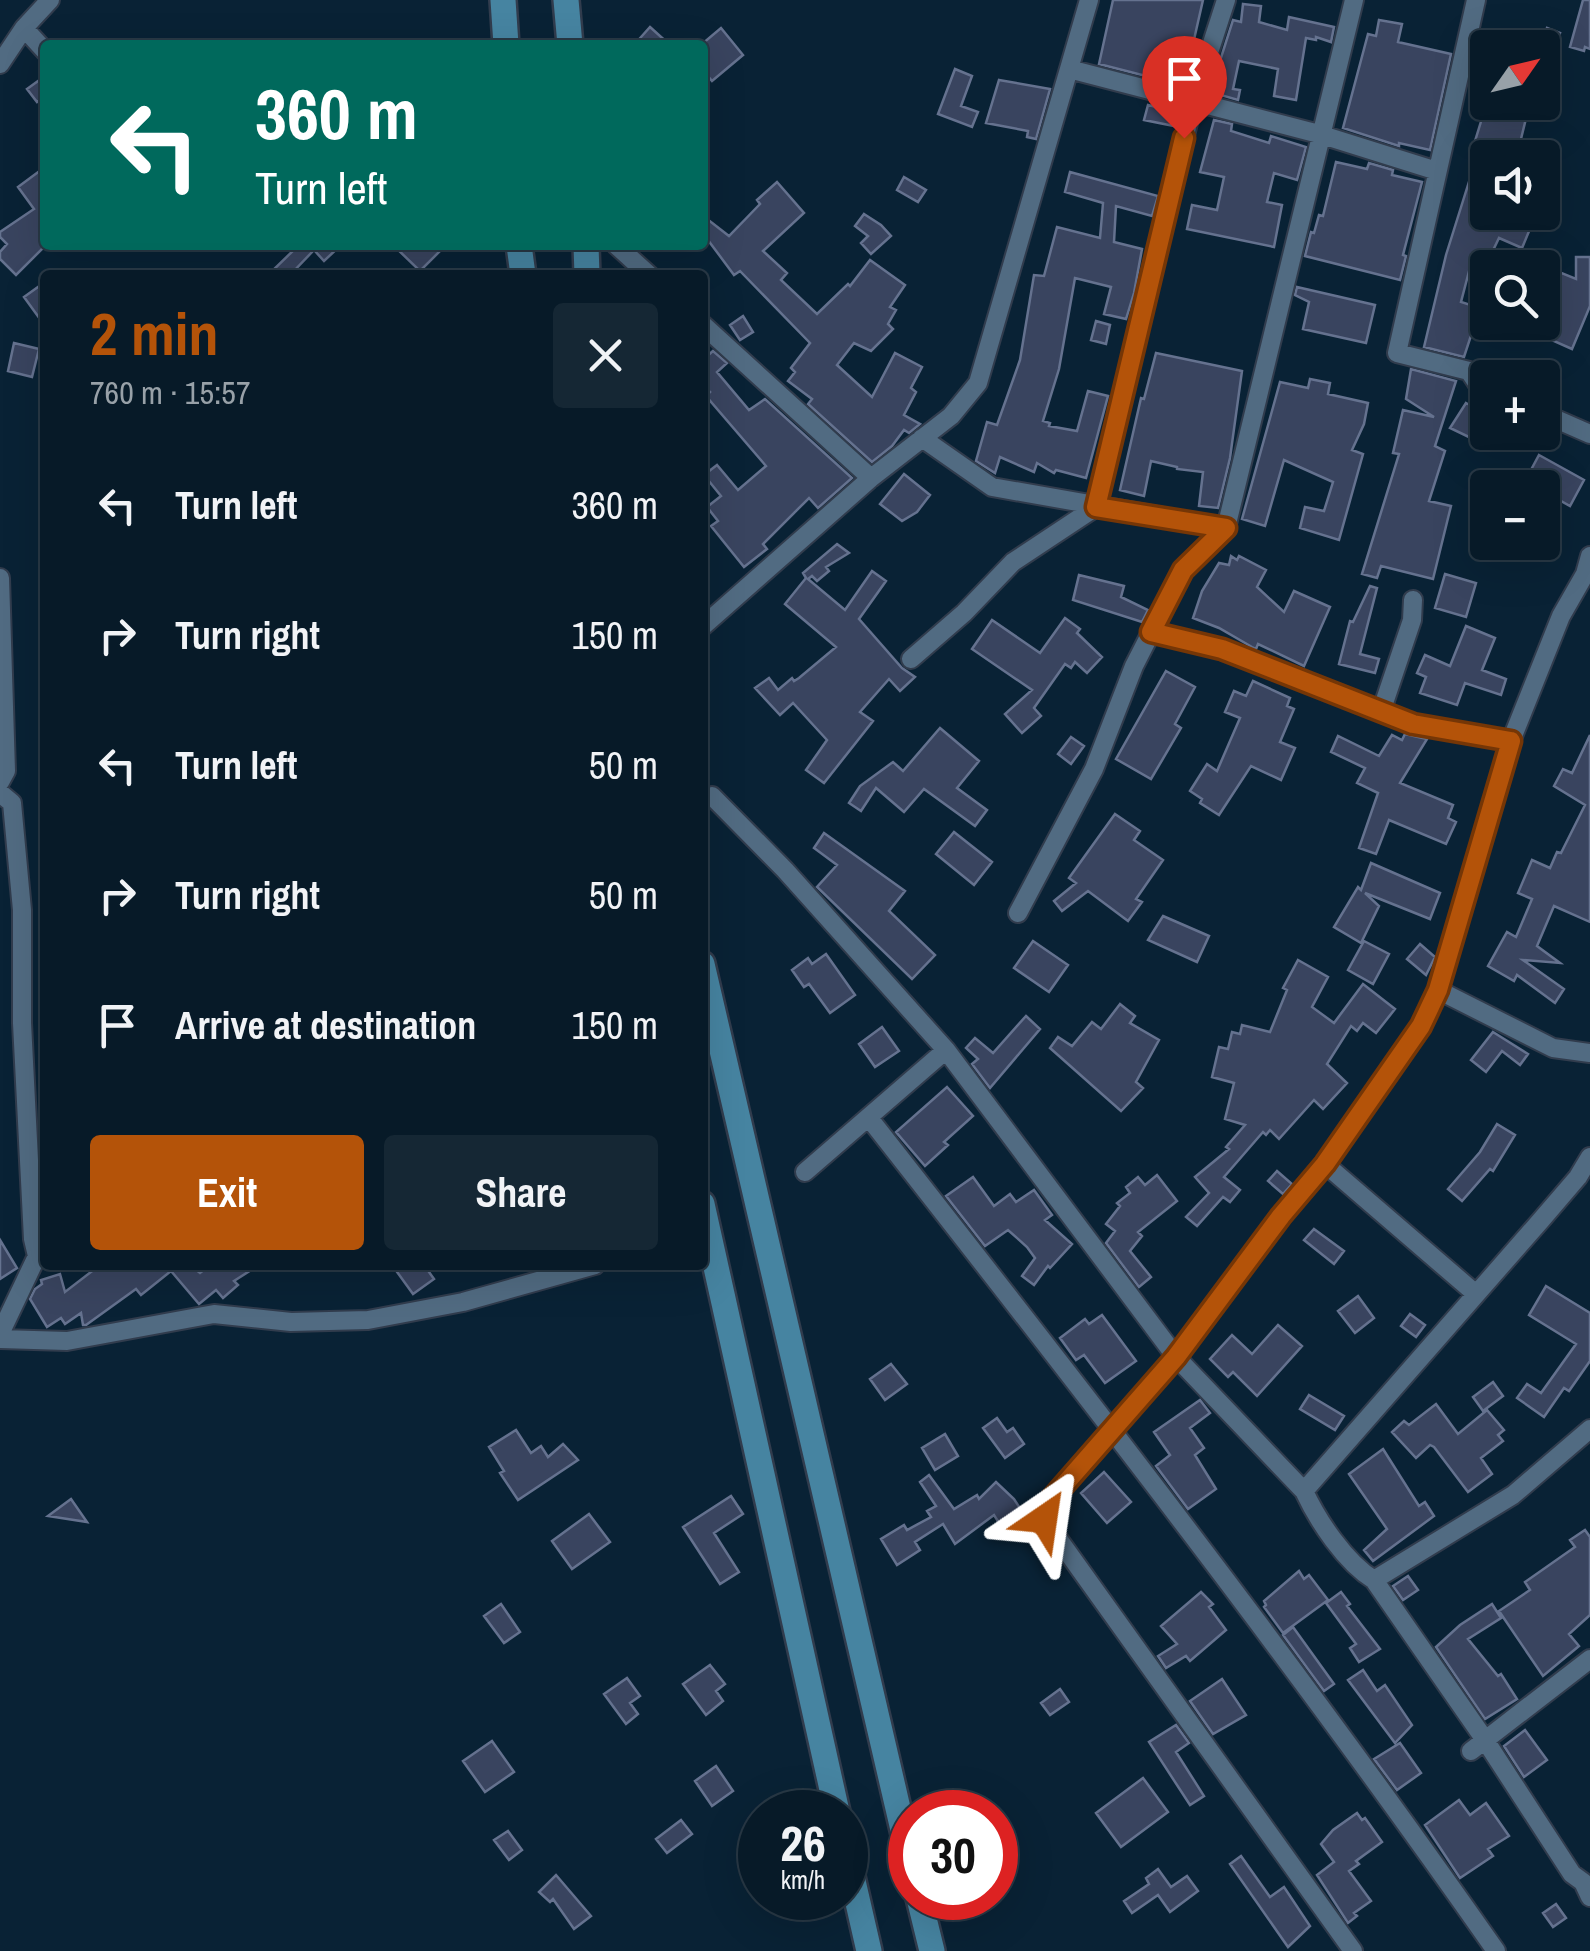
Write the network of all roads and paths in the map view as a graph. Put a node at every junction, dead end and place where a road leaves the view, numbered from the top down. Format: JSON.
{"nodes":[{"id":1,"x":50,"y":0,"type":"edge"},
{"id":2,"x":503,"y":0,"type":"edge"},
{"id":3,"x":566,"y":0,"type":"edge"},
{"id":4,"x":1090,"y":0,"type":"edge"},
{"id":5,"x":1226,"y":0,"type":"edge"},
{"id":6,"x":1354,"y":0,"type":"edge"},
{"id":7,"x":1476,"y":0,"type":"edge"},
{"id":8,"x":24,"y":28,"type":"junction"},
{"id":9,"x":506,"y":40,"type":"edge"},
{"id":10,"x":570,"y":40,"type":"edge"},
{"id":11,"x":40,"y":46,"type":"edge"},
{"id":12,"x":0,"y":64,"type":"edge"},
{"id":13,"x":1069,"y":69,"type":"junction"},
{"id":14,"x":1193,"y":102,"type":"junction"},
{"id":15,"x":1319,"y":134,"type":"junction"},
{"id":16,"x":1437,"y":171,"type":"junction"},
{"id":17,"x":622,"y":250,"type":"edge"},
{"id":18,"x":644,"y":270,"type":"edge"},
{"id":19,"x":708,"y":329,"type":"edge"},
{"id":20,"x":1470,"y":373,"type":"edge"},
{"id":21,"x":1560,"y":422,"type":"edge"},
{"id":22,"x":1590,"y":434,"type":"edge"},
{"id":23,"x":922,"y":438,"type":"junction"},
{"id":24,"x":871,"y":478,"type":"junction"},
{"id":25,"x":1096,"y":507,"type":"junction"},
{"id":26,"x":1226,"y":528,"type":"junction"},
{"id":27,"x":1590,"y":556,"type":"edge"},
{"id":28,"x":0,"y":578,"type":"edge"},
{"id":29,"x":1413,"y":600,"type":"dead end"},
{"id":30,"x":708,"y":621,"type":"edge"},
{"id":31,"x":1151,"y":632,"type":"junction"},
{"id":32,"x":911,"y":660,"type":"dead end"},
{"id":33,"x":1381,"y":712,"type":"junction"},
{"id":34,"x":1511,"y":741,"type":"junction"},
{"id":35,"x":0,"y":782,"type":"edge"},
{"id":36,"x":0,"y":793,"type":"edge"},
{"id":37,"x":712,"y":796,"type":"dead end"},
{"id":38,"x":1018,"y":913,"type":"dead end"},
{"id":39,"x":708,"y":990,"type":"edge"},
{"id":40,"x":1438,"y":990,"type":"junction"},
{"id":41,"x":946,"y":1050,"type":"junction"},
{"id":42,"x":1590,"y":1053,"type":"edge"},
{"id":43,"x":869,"y":1118,"type":"junction"},
{"id":44,"x":1590,"y":1157,"type":"edge"},
{"id":45,"x":1325,"y":1164,"type":"junction"},
{"id":46,"x":805,"y":1172,"type":"dead end"},
{"id":47,"x":708,"y":1243,"type":"edge"},
{"id":48,"x":40,"y":1251,"type":"edge"},
{"id":49,"x":40,"y":1255,"type":"edge"},
{"id":50,"x":576,"y":1270,"type":"edge"},
{"id":51,"x":1476,"y":1294,"type":"junction"},
{"id":52,"x":0,"y":1336,"type":"edge"},
{"id":53,"x":1176,"y":1357,"type":"junction"},
{"id":54,"x":1590,"y":1429,"type":"edge"},
{"id":55,"x":1114,"y":1430,"type":"junction"},
{"id":56,"x":1304,"y":1491,"type":"junction"},
{"id":57,"x":1374,"y":1580,"type":"junction"},
{"id":58,"x":1590,"y":1658,"type":"edge"},
{"id":59,"x":1478,"y":1745,"type":"junction"},
{"id":60,"x":833,"y":1790,"type":"edge"},
{"id":61,"x":894,"y":1790,"type":"edge"},
{"id":62,"x":1588,"y":1884,"type":"edge"},
{"id":63,"x":861,"y":1920,"type":"edge"},
{"id":64,"x":924,"y":1920,"type":"edge"},
{"id":65,"x":868,"y":1951,"type":"edge"},
{"id":66,"x":932,"y":1951,"type":"edge"},
{"id":67,"x":1353,"y":1951,"type":"edge"},
{"id":68,"x":1496,"y":1951,"type":"edge"}],
"edges":[{"from":1,"to":8,"type":"street"},
{"from":2,"to":9,"type":"street"},
{"from":3,"to":10,"type":"street"},
{"from":4,"to":13,"type":"street"},
{"from":5,"to":14,"type":"street"},
{"from":6,"to":15,"type":"street"},
{"from":7,"to":16,"type":"street"},
{"from":8,"to":11,"type":"street"},
{"from":8,"to":12,"type":"street"},
{"from":13,"to":14,"type":"street"},
{"from":13,"to":23,"type":"street"},
{"from":14,"to":15,"type":"street"},
{"from":14,"to":25,"type":"street"},
{"from":15,"to":16,"type":"street"},
{"from":15,"to":26,"type":"street"},
{"from":16,"to":20,"type":"street"},
{"from":17,"to":18,"type":"street"},
{"from":19,"to":24,"type":"street"},
{"from":21,"to":22,"type":"street"},
{"from":23,"to":24,"type":"street"},
{"from":23,"to":25,"type":"street"},
{"from":24,"to":30,"type":"street"},
{"from":25,"to":26,"type":"street"},
{"from":25,"to":32,"type":"street"},
{"from":26,"to":31,"type":"street"},
{"from":27,"to":34,"type":"street"},
{"from":28,"to":35,"type":"street"},
{"from":29,"to":33,"type":"street"},
{"from":31,"to":33,"type":"street"},
{"from":31,"to":38,"type":"street"},
{"from":33,"to":34,"type":"street"},
{"from":34,"to":40,"type":"street"},
{"from":36,"to":48,"type":"street"},
{"from":37,"to":41,"type":"street"},
{"from":39,"to":61,"type":"street"},
{"from":40,"to":42,"type":"street"},
{"from":40,"to":45,"type":"street"},
{"from":41,"to":43,"type":"street"},
{"from":41,"to":53,"type":"street"},
{"from":43,"to":46,"type":"street"},
{"from":43,"to":55,"type":"street"},
{"from":44,"to":51,"type":"street"},
{"from":45,"to":51,"type":"street"},
{"from":45,"to":53,"type":"street"},
{"from":47,"to":60,"type":"street"},
{"from":49,"to":52,"type":"street"},
{"from":50,"to":52,"type":"street"},
{"from":51,"to":56,"type":"street"},
{"from":53,"to":55,"type":"street"},
{"from":53,"to":56,"type":"street"},
{"from":54,"to":57,"type":"street"},
{"from":55,"to":67,"type":"street"},
{"from":55,"to":68,"type":"street"},
{"from":56,"to":57,"type":"street"},
{"from":57,"to":59,"type":"street"},
{"from":58,"to":59,"type":"street"},
{"from":59,"to":62,"type":"street"},
{"from":63,"to":65,"type":"street"},
{"from":64,"to":66,"type":"street"}]}
